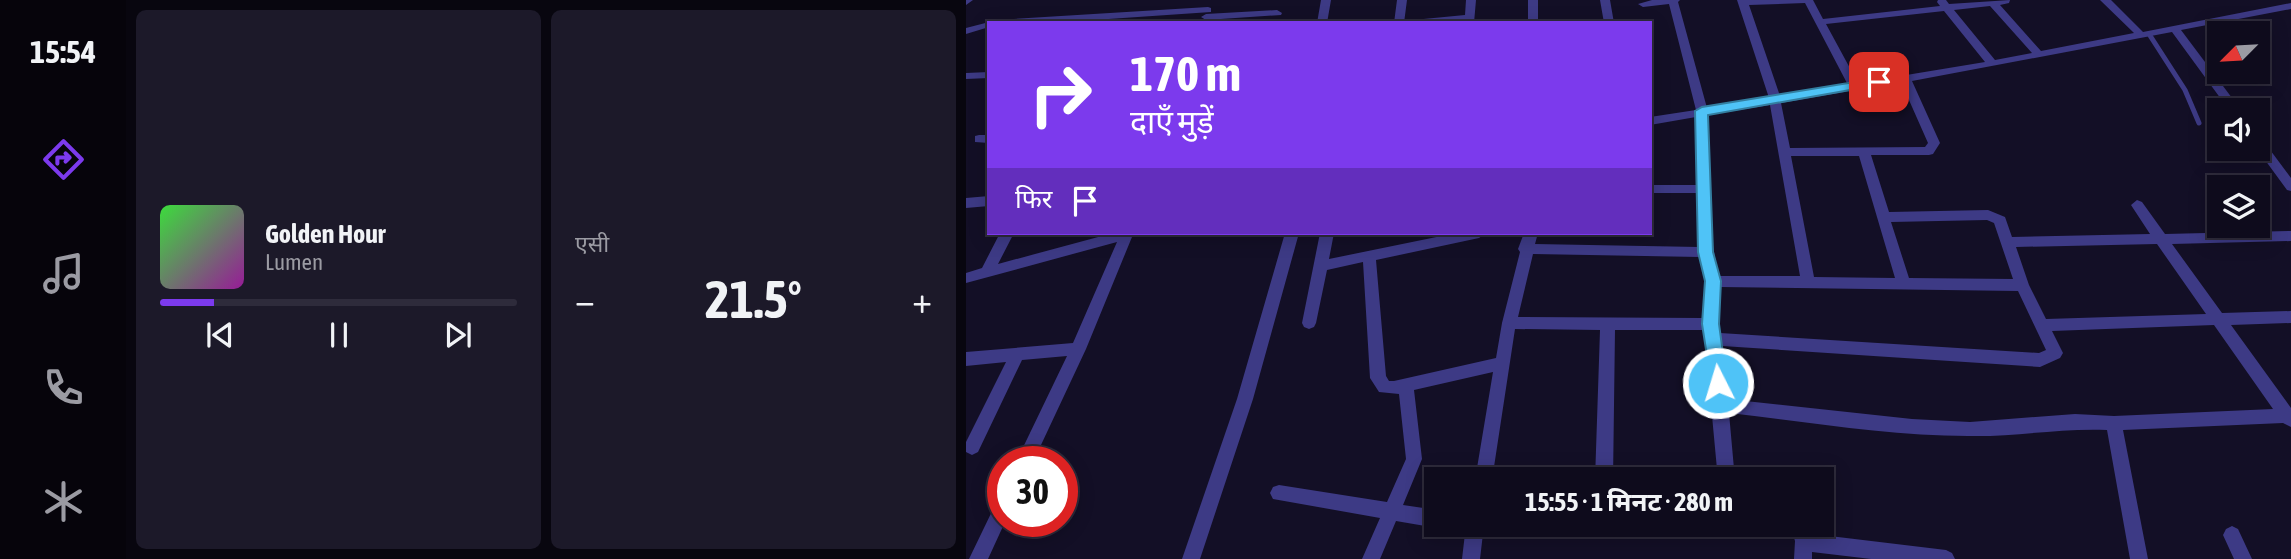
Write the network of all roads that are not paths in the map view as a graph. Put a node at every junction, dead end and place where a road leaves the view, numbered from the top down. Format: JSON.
{"nodes":[{"id":1,"x":1326,"y":0,"type":"edge"},
{"id":2,"x":1402,"y":0,"type":"edge"},
{"id":3,"x":1471,"y":0,"type":"edge"},
{"id":4,"x":1533,"y":0,"type":"edge"},
{"id":5,"x":1605,"y":0,"type":"edge"},
{"id":6,"x":1674,"y":0,"type":"edge"},
{"id":7,"x":1808,"y":0,"type":"edge"},
{"id":8,"x":2105,"y":0,"type":"edge"},
{"id":9,"x":1743,"y":1,"type":"edge"},
{"id":10,"x":2006,"y":1,"type":"edge"},
{"id":11,"x":1992,"y":2,"type":"junction"},
{"id":12,"x":1944,"y":3,"type":"edge"},
{"id":13,"x":1643,"y":4,"type":"dead end"},
{"id":14,"x":2291,"y":6,"type":"edge"},
{"id":15,"x":1207,"y":12,"type":"edge"},
{"id":16,"x":1277,"y":13,"type":"dead end"},
{"id":17,"x":1469,"y":20,"type":"edge"},
{"id":18,"x":1035,"y":21,"type":"edge"},
{"id":19,"x":1322,"y":21,"type":"edge"},
{"id":20,"x":1399,"y":21,"type":"edge"},
{"id":21,"x":1450,"y":21,"type":"edge"},
{"id":22,"x":1534,"y":21,"type":"edge"},
{"id":23,"x":1609,"y":21,"type":"edge"},
{"id":24,"x":1820,"y":22,"type":"junction"},
{"id":25,"x":987,"y":25,"type":"edge"},
{"id":26,"x":2175,"y":29,"type":"junction"},
{"id":27,"x":966,"y":30,"type":"edge"},
{"id":28,"x":2145,"y":35,"type":"junction"},
{"id":29,"x":2039,"y":55,"type":"junction"},
{"id":30,"x":1992,"y":64,"type":"junction"},
{"id":31,"x":987,"y":75,"type":"edge"},
{"id":32,"x":966,"y":76,"type":"edge"},
{"id":33,"x":1905,"y":78,"type":"junction"},
{"id":34,"x":1854,"y":86,"type":"junction"},
{"id":35,"x":1775,"y":98,"type":"junction"},
{"id":36,"x":2226,"y":98,"type":"edge"},
{"id":37,"x":1702,"y":111,"type":"junction"},
{"id":38,"x":1652,"y":121,"type":"edge"},
{"id":39,"x":2199,"y":123,"type":"dead end"},
{"id":40,"x":1786,"y":152,"type":"junction"},
{"id":41,"x":1864,"y":152,"type":"junction"},
{"id":42,"x":2270,"y":158,"type":"edge"},
{"id":43,"x":2291,"y":187,"type":"edge"},
{"id":44,"x":1652,"y":188,"type":"edge"},
{"id":45,"x":1702,"y":189,"type":"junction"},
{"id":46,"x":987,"y":201,"type":"edge"},
{"id":47,"x":966,"y":203,"type":"edge"},
{"id":48,"x":2137,"y":205,"type":"dead end"},
{"id":49,"x":1883,"y":217,"type":"junction"},
{"id":50,"x":1006,"y":235,"type":"edge"},
{"id":51,"x":1121,"y":235,"type":"edge"},
{"id":52,"x":1127,"y":235,"type":"edge"},
{"id":53,"x":1291,"y":235,"type":"edge"},
{"id":54,"x":1327,"y":235,"type":"edge"},
{"id":55,"x":1470,"y":235,"type":"edge"},
{"id":56,"x":1530,"y":235,"type":"edge"},
{"id":57,"x":2291,"y":236,"type":"edge"},
{"id":58,"x":2161,"y":239,"type":"junction"},
{"id":59,"x":2010,"y":242,"type":"junction"},
{"id":60,"x":1525,"y":249,"type":"junction"},
{"id":61,"x":1706,"y":252,"type":"junction"},
{"id":62,"x":1369,"y":257,"type":"junction"},
{"id":63,"x":1320,"y":267,"type":"junction"},
{"id":64,"x":987,"y":272,"type":"junction"},
{"id":65,"x":966,"y":278,"type":"edge"},
{"id":66,"x":1713,"y":281,"type":"junction"},
{"id":67,"x":1808,"y":282,"type":"junction"},
{"id":68,"x":1904,"y":285,"type":"junction"},
{"id":69,"x":2022,"y":285,"type":"junction"},
{"id":70,"x":2291,"y":317,"type":"edge"},
{"id":71,"x":2219,"y":320,"type":"junction"},
{"id":72,"x":1309,"y":323,"type":"dead end"},
{"id":73,"x":1509,"y":323,"type":"junction"},
{"id":74,"x":1608,"y":324,"type":"junction"},
{"id":75,"x":2044,"y":325,"type":"junction"},
{"id":76,"x":1712,"y":331,"type":"junction"},
{"id":77,"x":1077,"y":349,"type":"junction"},
{"id":78,"x":1017,"y":356,"type":"junction"},
{"id":79,"x":966,"y":359,"type":"edge"},
{"id":80,"x":1502,"y":363,"type":"junction"},
{"id":81,"x":1406,"y":385,"type":"junction"},
{"id":82,"x":1720,"y":405,"type":"junction"},
{"id":83,"x":2289,"y":419,"type":"edge"},
{"id":84,"x":2113,"y":423,"type":"junction"},
{"id":85,"x":1032,"y":446,"type":"edge"},
{"id":86,"x":968,"y":452,"type":"edge"},
{"id":87,"x":1485,"y":467,"type":"edge"},
{"id":88,"x":1604,"y":467,"type":"edge"},
{"id":89,"x":1726,"y":467,"type":"edge"},
{"id":90,"x":1279,"y":493,"type":"dead end"},
{"id":91,"x":1393,"y":512,"type":"junction"},
{"id":92,"x":1424,"y":517,"type":"edge"},
{"id":93,"x":2232,"y":535,"type":"dead end"},
{"id":94,"x":989,"y":537,"type":"edge"},
{"id":95,"x":1474,"y":537,"type":"edge"},
{"id":96,"x":1802,"y":542,"type":"edge"},
{"id":97,"x":978,"y":559,"type":"edge"},
{"id":98,"x":1191,"y":559,"type":"edge"},
{"id":99,"x":1371,"y":559,"type":"edge"},
{"id":100,"x":1471,"y":559,"type":"edge"},
{"id":101,"x":1946,"y":559,"type":"edge"},
{"id":102,"x":2139,"y":559,"type":"edge"},
{"id":103,"x":2243,"y":559,"type":"edge"}],
"edges":[{"from":1,"to":19,"type":"street"},
{"from":2,"to":20,"type":"street"},
{"from":3,"to":17,"type":"street"},
{"from":4,"to":22,"type":"street"},
{"from":5,"to":23,"type":"street"},
{"from":6,"to":13,"type":"street"},
{"from":6,"to":37,"type":"street"},
{"from":7,"to":9,"type":"street"},
{"from":7,"to":24,"type":"street"},
{"from":8,"to":28,"type":"street"},
{"from":9,"to":35,"type":"street"},
{"from":10,"to":11,"type":"street"},
{"from":11,"to":12,"type":"street"},
{"from":11,"to":29,"type":"street"},
{"from":12,"to":24,"type":"street"},
{"from":12,"to":30,"type":"street"},
{"from":14,"to":26,"type":"street"},
{"from":15,"to":16,"type":"street"},
{"from":15,"to":18,"type":"street"},
{"from":17,"to":21,"type":"street"},
{"from":24,"to":34,"type":"street"},
{"from":25,"to":27,"type":"street"},
{"from":26,"to":28,"type":"street"},
{"from":26,"to":36,"type":"street"},
{"from":28,"to":29,"type":"street"},
{"from":28,"to":39,"type":"lane"},
{"from":29,"to":30,"type":"street"},
{"from":30,"to":33,"type":"street"},
{"from":31,"to":32,"type":"street"},
{"from":33,"to":34,"type":"street"},
{"from":33,"to":41,"type":"street"},
{"from":34,"to":35,"type":"street"},
{"from":35,"to":37,"type":"street"},
{"from":35,"to":40,"type":"street"},
{"from":37,"to":38,"type":"street"},
{"from":37,"to":45,"type":"street"},
{"from":40,"to":41,"type":"street"},
{"from":40,"to":67,"type":"street"},
{"from":41,"to":49,"type":"street"},
{"from":42,"to":43,"type":"street"},
{"from":44,"to":45,"type":"street"},
{"from":45,"to":61,"type":"street"},
{"from":46,"to":47,"type":"street"},
{"from":48,"to":58,"type":"street"},
{"from":49,"to":59,"type":"street"},
{"from":49,"to":68,"type":"street"},
{"from":50,"to":64,"type":"street"},
{"from":51,"to":64,"type":"street"},
{"from":52,"to":77,"type":"street"},
{"from":53,"to":98,"type":"street"},
{"from":54,"to":63,"type":"street"},
{"from":55,"to":62,"type":"street"},
{"from":56,"to":60,"type":"street"},
{"from":57,"to":58,"type":"street"},
{"from":58,"to":59,"type":"street"},
{"from":58,"to":71,"type":"street"},
{"from":59,"to":69,"type":"street"},
{"from":60,"to":61,"type":"street"},
{"from":60,"to":73,"type":"street"},
{"from":61,"to":66,"type":"street"},
{"from":62,"to":63,"type":"street"},
{"from":62,"to":81,"type":"street"},
{"from":63,"to":72,"type":"street"},
{"from":64,"to":65,"type":"street"},
{"from":66,"to":67,"type":"street"},
{"from":66,"to":76,"type":"street"},
{"from":67,"to":68,"type":"street"},
{"from":68,"to":69,"type":"street"},
{"from":69,"to":75,"type":"street"},
{"from":70,"to":71,"type":"street"},
{"from":71,"to":75,"type":"street"},
{"from":71,"to":83,"type":"street"},
{"from":73,"to":74,"type":"street"},
{"from":73,"to":80,"type":"street"},
{"from":74,"to":76,"type":"street"},
{"from":74,"to":88,"type":"street"},
{"from":75,"to":76,"type":"street"},
{"from":76,"to":82,"type":"street"},
{"from":77,"to":78,"type":"street"},
{"from":77,"to":85,"type":"street"},
{"from":78,"to":79,"type":"street"},
{"from":78,"to":86,"type":"street"},
{"from":80,"to":81,"type":"street"},
{"from":80,"to":87,"type":"street"},
{"from":81,"to":91,"type":"street"},
{"from":82,"to":84,"type":"street"},
{"from":82,"to":89,"type":"street"},
{"from":83,"to":84,"type":"street"},
{"from":84,"to":102,"type":"street"},
{"from":90,"to":91,"type":"street"},
{"from":91,"to":92,"type":"street"},
{"from":91,"to":99,"type":"street"},
{"from":93,"to":103,"type":"street"},
{"from":94,"to":97,"type":"street"},
{"from":95,"to":100,"type":"street"},
{"from":96,"to":101,"type":"street"}]}
